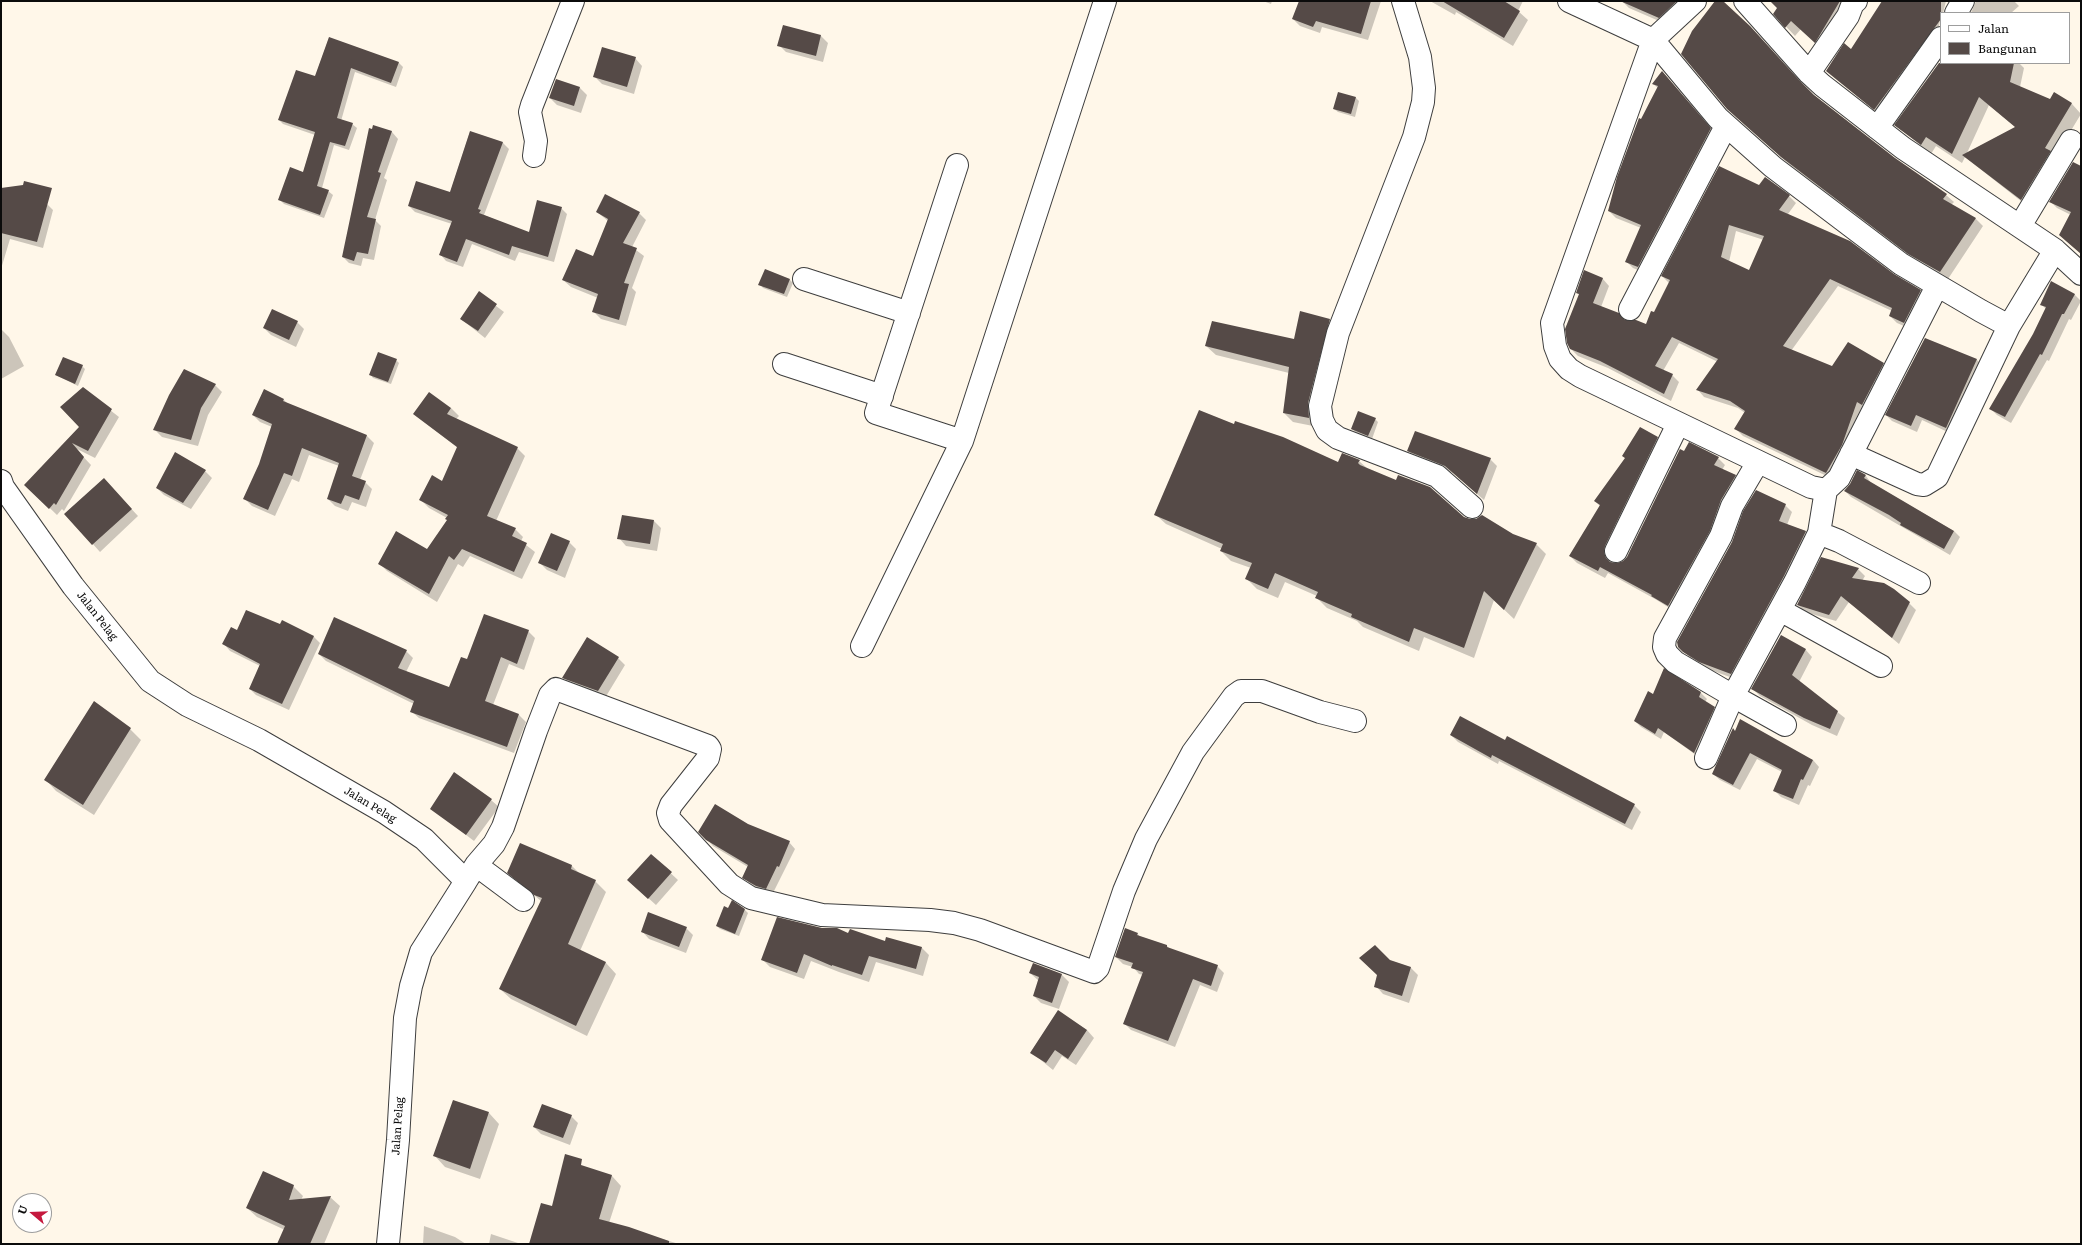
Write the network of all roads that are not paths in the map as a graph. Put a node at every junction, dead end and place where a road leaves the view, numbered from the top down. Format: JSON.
{"nodes":[{"id":1,"x":573,"y":1,"type":"edge"},
{"id":2,"x":1105,"y":1,"type":"edge"},
{"id":3,"x":1403,"y":1,"type":"edge"},
{"id":4,"x":1569,"y":1,"type":"edge"},
{"id":5,"x":1695,"y":1,"type":"edge"},
{"id":6,"x":1745,"y":1,"type":"edge"},
{"id":7,"x":1856,"y":1,"type":"edge"},
{"id":8,"x":1963,"y":1,"type":"edge"},
{"id":9,"x":1957,"y":12,"type":"edge"},
{"id":10,"x":1940,"y":39,"type":"edge"},
{"id":11,"x":1653,"y":40,"type":"junction"},
{"id":12,"x":1809,"y":73,"type":"junction"},
{"id":13,"x":1726,"y":126,"type":"junction"},
{"id":14,"x":1877,"y":128,"type":"junction"},
{"id":15,"x":2071,"y":141,"type":"dead end"},
{"id":16,"x":534,"y":156,"type":"dead end"},
{"id":17,"x":957,"y":165,"type":"dead end"},
{"id":18,"x":2020,"y":226,"type":"junction"},
{"id":19,"x":2055,"y":250,"type":"junction"},
{"id":20,"x":2081,"y":274,"type":"edge"},
{"id":21,"x":804,"y":279,"type":"dead end"},
{"id":22,"x":1937,"y":286,"type":"junction"},
{"id":23,"x":1630,"y":309,"type":"dead end"},
{"id":24,"x":909,"y":313,"type":"junction"},
{"id":25,"x":2009,"y":326,"type":"junction"},
{"id":26,"x":784,"y":364,"type":"dead end"},
{"id":27,"x":882,"y":396,"type":"junction"},
{"id":28,"x":1678,"y":424,"type":"junction"},
{"id":29,"x":962,"y":441,"type":"junction"},
{"id":30,"x":1851,"y":454,"type":"junction"},
{"id":31,"x":1758,"y":462,"type":"junction"},
{"id":32,"x":1,"y":481,"type":"edge"},
{"id":33,"x":1826,"y":490,"type":"junction"},
{"id":34,"x":1472,"y":507,"type":"dead end"},
{"id":35,"x":1819,"y":533,"type":"junction"},
{"id":36,"x":1616,"y":551,"type":"dead end"},
{"id":37,"x":1919,"y":583,"type":"dead end"},
{"id":38,"x":1780,"y":610,"type":"junction"},
{"id":39,"x":862,"y":646,"type":"dead end"},
{"id":40,"x":1881,"y":666,"type":"dead end"},
{"id":41,"x":1733,"y":696,"type":"junction"},
{"id":42,"x":1355,"y":721,"type":"dead end"},
{"id":43,"x":1785,"y":725,"type":"dead end"},
{"id":44,"x":1706,"y":758,"type":"dead end"},
{"id":45,"x":471,"y":873,"type":"junction"},
{"id":46,"x":523,"y":900,"type":"dead end"},
{"id":47,"x":388,"y":1244,"type":"edge"}],
"edges":[{"from":1,"to":16,"type":"street"},
{"from":2,"to":29,"type":"street"},
{"from":3,"to":34,"type":"street"},
{"from":4,"to":11,"type":"street"},
{"from":5,"to":11,"type":"street"},
{"from":6,"to":12,"type":"street"},
{"from":7,"to":12,"type":"street"},
{"from":8,"to":9,"type":"street"},
{"from":10,"to":14,"type":"street"},
{"from":11,"to":13,"type":"street"},
{"from":11,"to":28,"type":"street"},
{"from":12,"to":14,"type":"street"},
{"from":13,"to":22,"type":"street"},
{"from":13,"to":23,"type":"street"},
{"from":14,"to":18,"type":"street"},
{"from":15,"to":18,"type":"street"},
{"from":17,"to":24,"type":"street"},
{"from":18,"to":19,"type":"street"},
{"from":19,"to":20,"type":"street"},
{"from":19,"to":25,"type":"street"},
{"from":21,"to":24,"type":"street"},
{"from":22,"to":25,"type":"street"},
{"from":22,"to":30,"type":"street"},
{"from":24,"to":27,"type":"street"},
{"from":25,"to":30,"type":"street"},
{"from":26,"to":27,"type":"street"},
{"from":27,"to":29,"type":"street"},
{"from":28,"to":31,"type":"street"},
{"from":28,"to":36,"type":"street"},
{"from":29,"to":39,"type":"street"},
{"from":30,"to":33,"type":"street"},
{"from":31,"to":33,"type":"street"},
{"from":31,"to":41,"type":"street"},
{"from":32,"to":45,"type":"street","name":"Jalan Pelag"},
{"from":33,"to":35,"type":"street"},
{"from":35,"to":37,"type":"street"},
{"from":35,"to":38,"type":"street"},
{"from":38,"to":40,"type":"street"},
{"from":38,"to":41,"type":"street"},
{"from":41,"to":43,"type":"street"},
{"from":41,"to":44,"type":"street"},
{"from":42,"to":45,"type":"street"},
{"from":45,"to":46,"type":"street"},
{"from":45,"to":47,"type":"street","name":"Jalan Pelag"}]}
